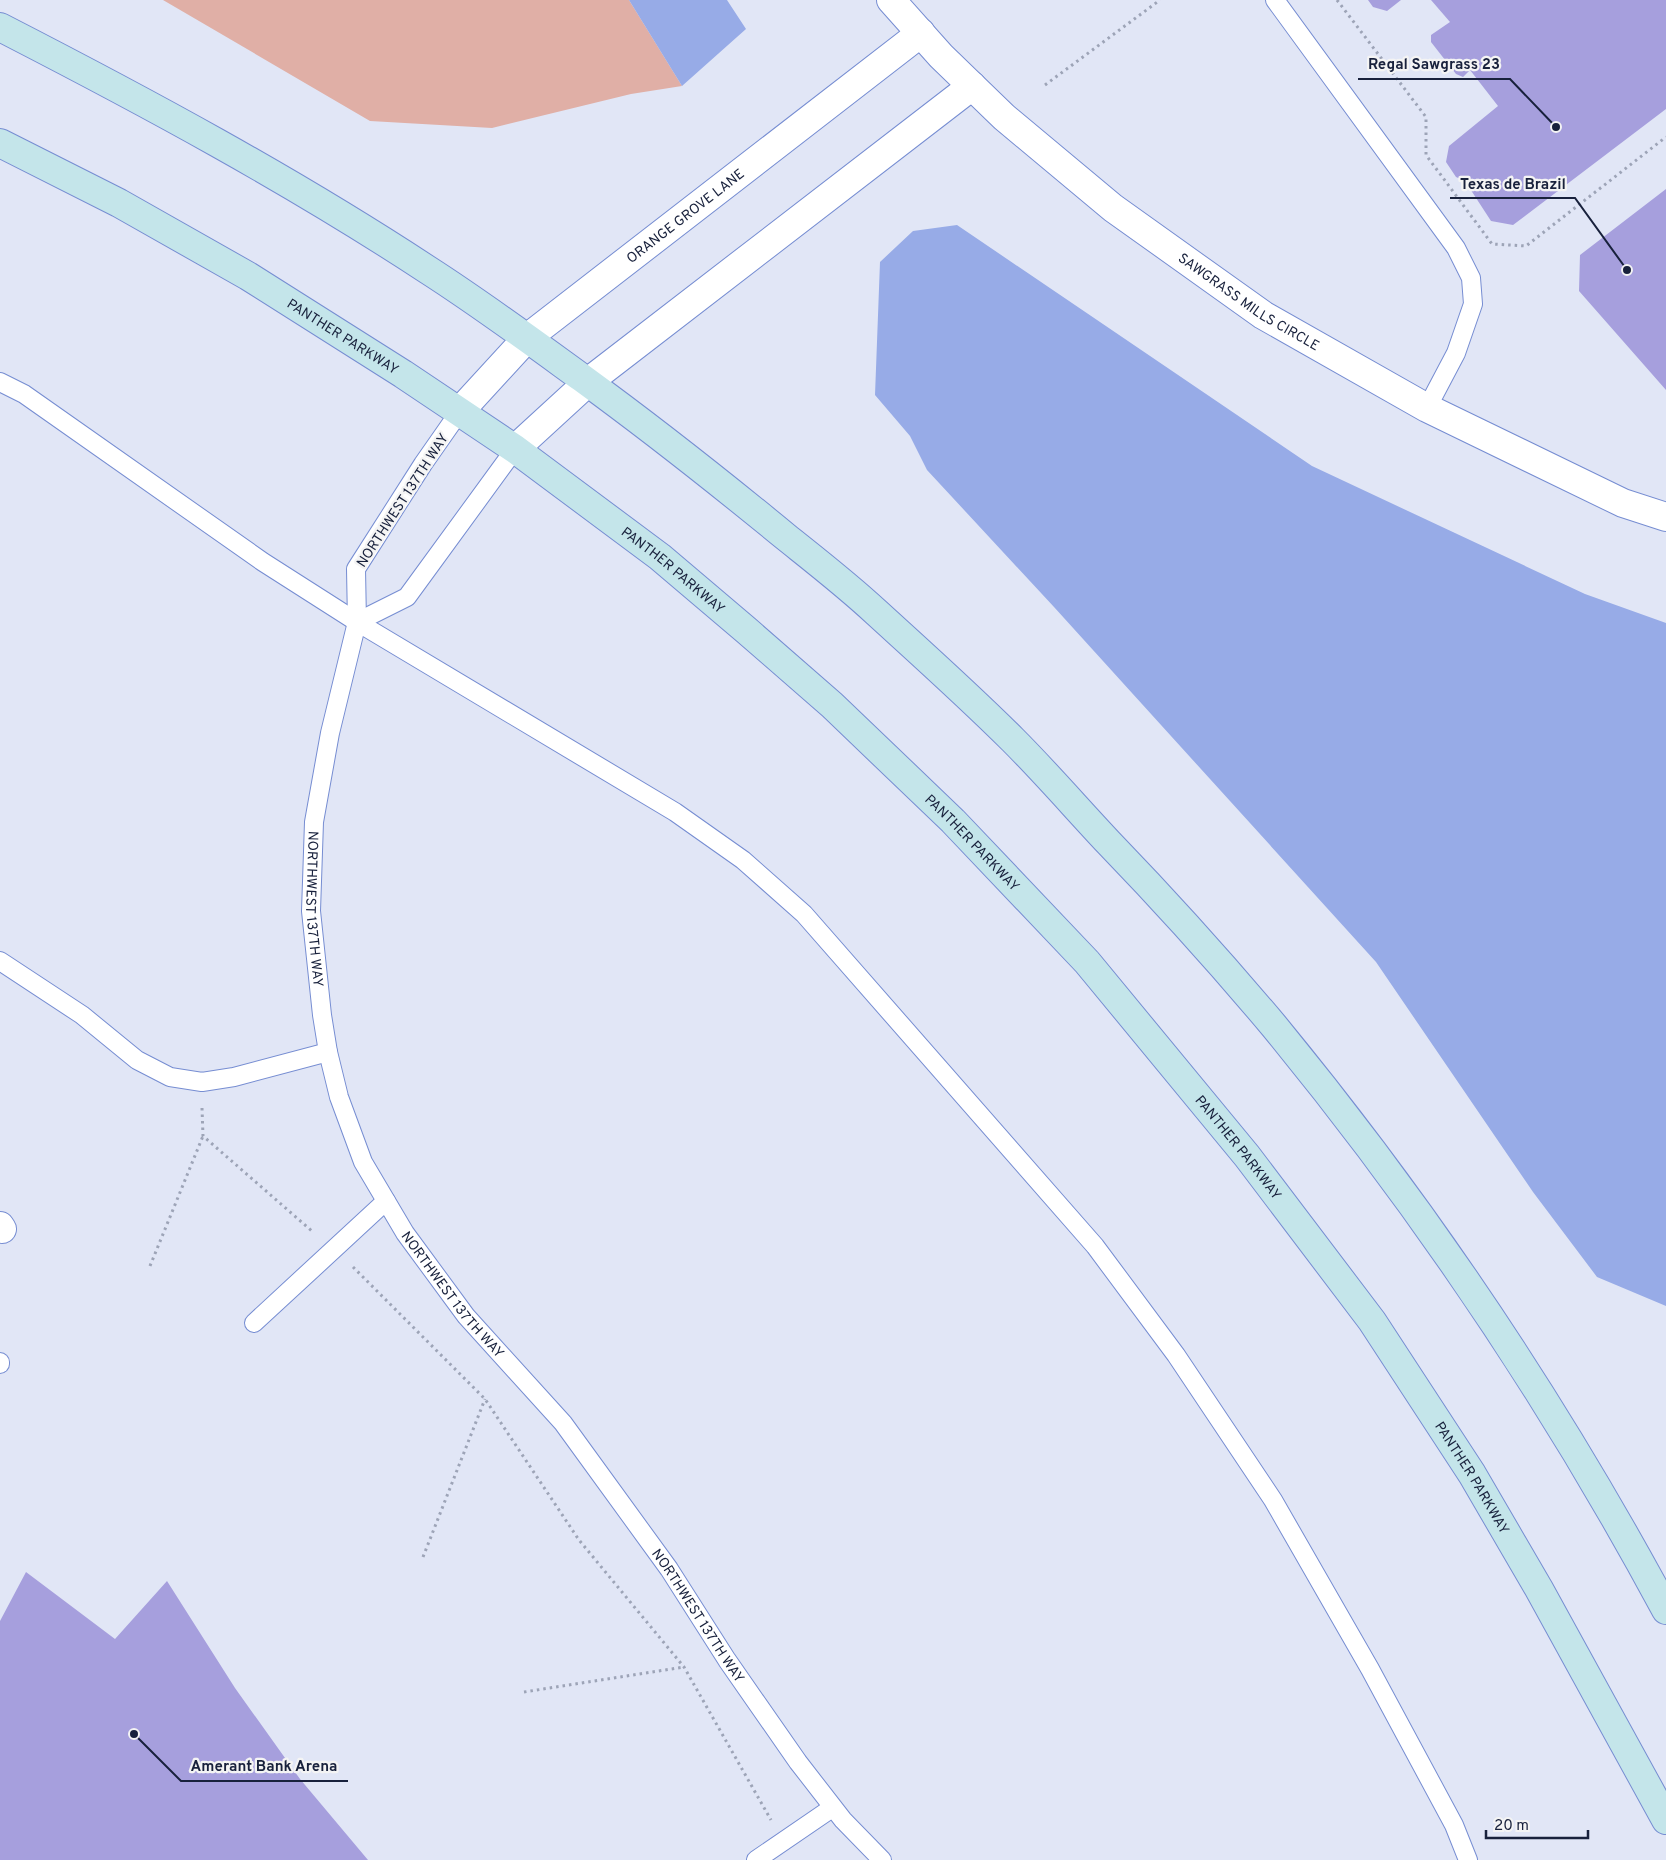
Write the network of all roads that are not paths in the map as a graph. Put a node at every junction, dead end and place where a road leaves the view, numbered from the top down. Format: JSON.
{"nodes":[{"id":1,"x":891,"y":0,"type":"edge"},
{"id":2,"x":1275,"y":0,"type":"edge"},
{"id":3,"x":0,"y":26,"type":"edge"},
{"id":4,"x":921,"y":33,"type":"junction"},
{"id":5,"x":972,"y":86,"type":"junction"},
{"id":6,"x":0,"y":143,"type":"edge"},
{"id":7,"x":527,"y":338,"type":"junction"},
{"id":8,"x":0,"y":382,"type":"edge"},
{"id":9,"x":588,"y":382,"type":"junction"},
{"id":10,"x":1426,"y":408,"type":"junction"},
{"id":11,"x":460,"y":412,"type":"junction"},
{"id":12,"x":516,"y":449,"type":"junction"},
{"id":13,"x":1666,"y":517,"type":"edge"},
{"id":14,"x":357,"y":622,"type":"junction"},
{"id":15,"x":0,"y":961,"type":"edge"},
{"id":16,"x":328,"y":1052,"type":"junction"},
{"id":17,"x":386,"y":1201,"type":"junction"},
{"id":18,"x":254,"y":1323,"type":"dead end"},
{"id":19,"x":1666,"y":1610,"type":"edge"},
{"id":20,"x":832,"y":1808,"type":"junction"},
{"id":21,"x":1666,"y":1820,"type":"edge"},
{"id":22,"x":756,"y":1860,"type":"edge"},
{"id":23,"x":882,"y":1860,"type":"edge"},
{"id":24,"x":1468,"y":1860,"type":"edge"}],
"edges":[{"from":1,"to":4,"type":"street","name":"SAWGRASS MILLS CIRCLE"},
{"from":2,"to":10,"type":"lane"},
{"from":3,"to":7,"type":"main road"},
{"from":4,"to":5,"type":"street","name":"SAWGRASS MILLS CIRCLE"},
{"from":4,"to":7,"type":"street","name":"ORANGE GROVE LANE"},
{"from":5,"to":9,"type":"street"},
{"from":5,"to":10,"type":"street","name":"SAWGRASS MILLS CIRCLE"},
{"from":6,"to":11,"type":"main road","name":"PANTHER PARKWAY"},
{"from":7,"to":9,"type":"main road"},
{"from":7,"to":11,"type":"street","name":"ORANGE GROVE LANE"},
{"from":8,"to":14,"type":"lane"},
{"from":9,"to":12,"type":"street"},
{"from":9,"to":19,"type":"main road"},
{"from":10,"to":13,"type":"street","name":"SAWGRASS MILLS CIRCLE"},
{"from":11,"to":12,"type":"main road","name":"PANTHER PARKWAY"},
{"from":11,"to":14,"type":"lane","name":"NORTHWEST 137TH WAY"},
{"from":12,"to":14,"type":"lane"},
{"from":12,"to":21,"type":"main road","name":"PANTHER PARKWAY"},
{"from":14,"to":16,"type":"lane","name":"NORTHWEST 137TH WAY"},
{"from":14,"to":24,"type":"lane"},
{"from":15,"to":16,"type":"lane"},
{"from":16,"to":17,"type":"lane","name":"NORTHWEST 137TH WAY"},
{"from":17,"to":18,"type":"lane"},
{"from":17,"to":20,"type":"lane","name":"NORTHWEST 137TH WAY"},
{"from":20,"to":22,"type":"lane"},
{"from":20,"to":23,"type":"lane","name":"NORTHWEST 137TH WAY"}]}
